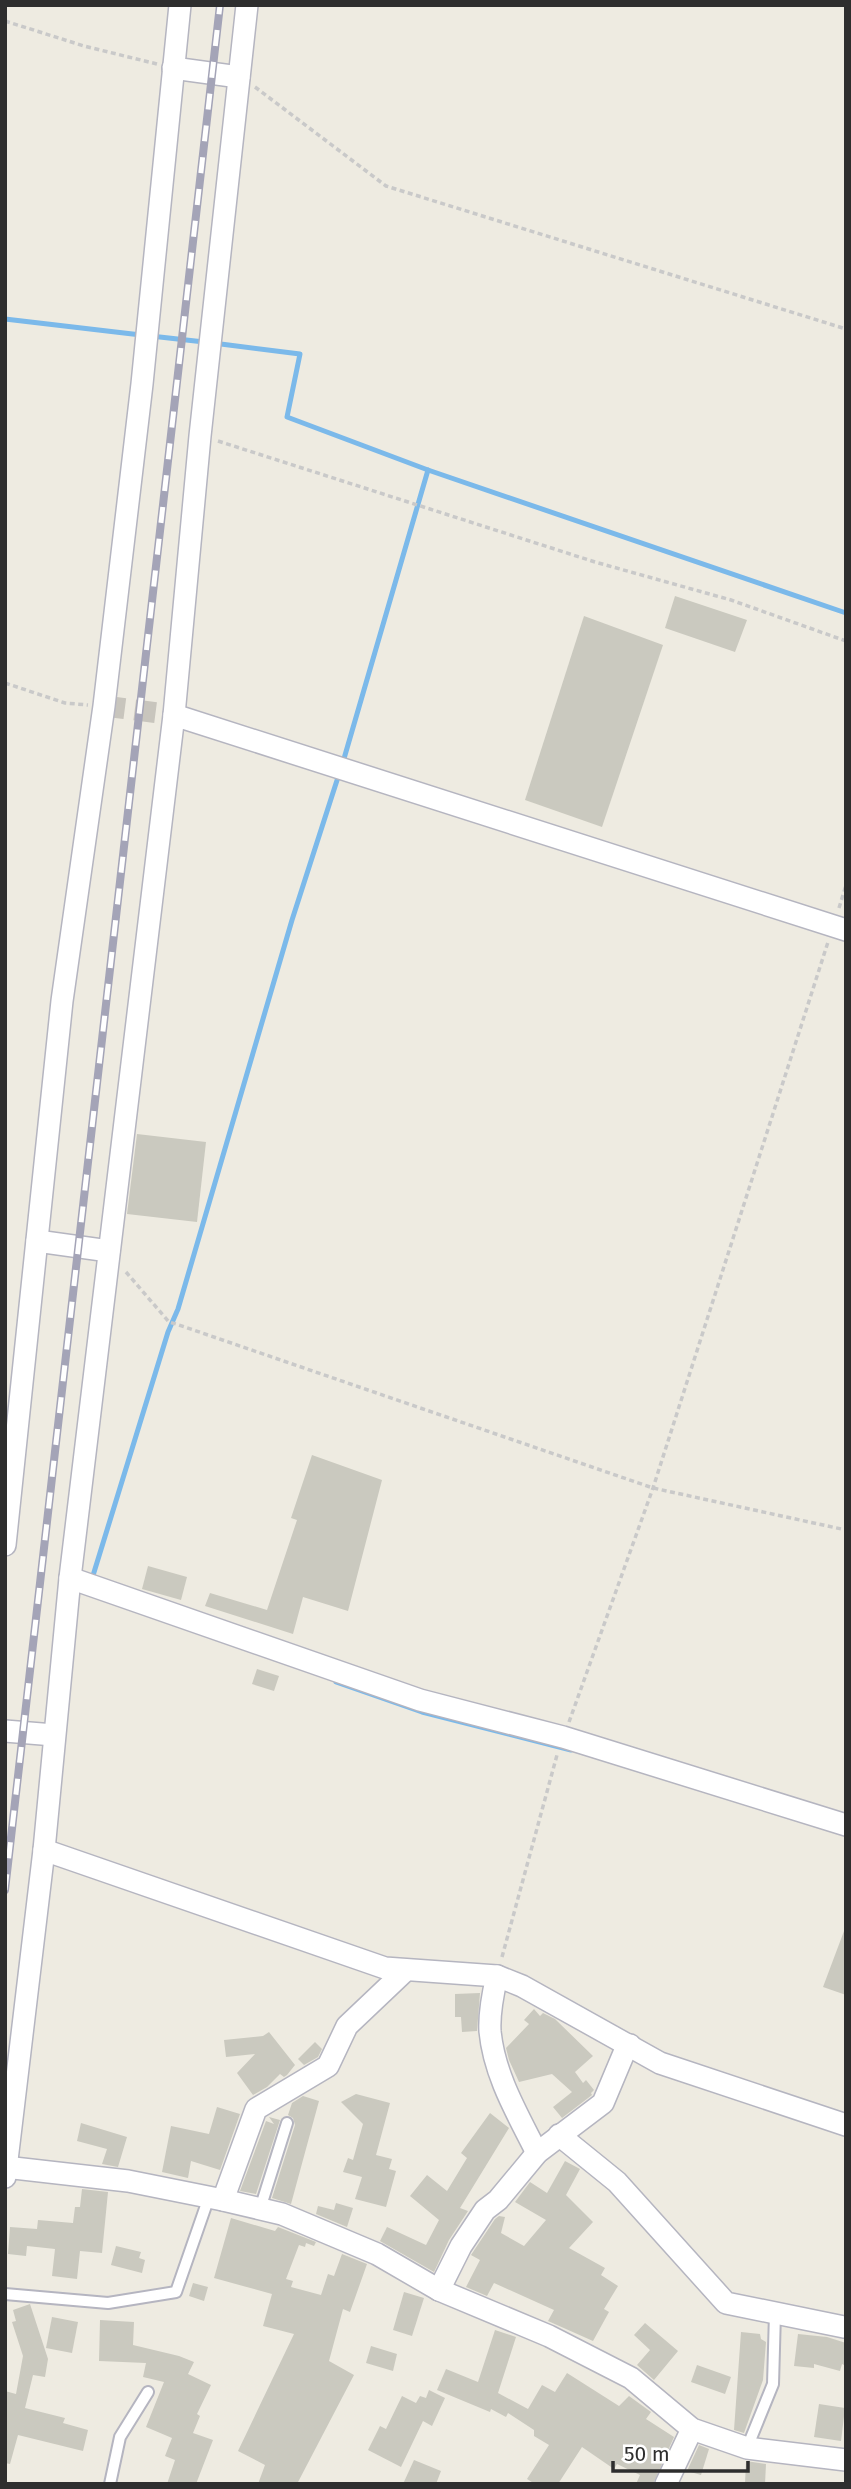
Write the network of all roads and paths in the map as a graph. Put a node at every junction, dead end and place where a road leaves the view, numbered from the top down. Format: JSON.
{"nodes":[{"id":1,"x":180,"y":5,"type":"edge"},
{"id":2,"x":247,"y":5,"type":"edge"},
{"id":3,"x":5,"y":21,"type":"edge"},
{"id":4,"x":173,"y":68,"type":"junction"},
{"id":5,"x":239,"y":77,"type":"junction"},
{"id":6,"x":846,"y":329,"type":"edge"},
{"id":7,"x":200,"y":436,"type":"junction"},
{"id":8,"x":846,"y":641,"type":"edge"},
{"id":9,"x":5,"y":684,"type":"edge"},
{"id":10,"x":104,"y":706,"type":"junction"},
{"id":11,"x":173,"y":715,"type":"junction"},
{"id":12,"x":839,"y":928,"type":"edge"},
{"id":13,"x":37,"y":1241,"type":"junction"},
{"id":14,"x":109,"y":1251,"type":"junction"},
{"id":15,"x":653,"y":1488,"type":"junction"},
{"id":16,"x":846,"y":1530,"type":"edge"},
{"id":17,"x":5,"y":1545,"type":"edge"},
{"id":18,"x":70,"y":1578,"type":"junction"},
{"id":19,"x":5,"y":1731,"type":"edge"},
{"id":20,"x":54,"y":1735,"type":"junction"},
{"id":21,"x":846,"y":1825,"type":"edge"},
{"id":22,"x":44,"y":1850,"type":"junction"},
{"id":23,"x":406,"y":1970,"type":"junction"},
{"id":24,"x":496,"y":1976,"type":"junction"},
{"id":25,"x":630,"y":2045,"type":"junction"},
{"id":26,"x":287,"y":2123,"type":"dead end"},
{"id":27,"x":846,"y":2125,"type":"edge"},
{"id":28,"x":559,"y":2135,"type":"junction"},
{"id":29,"x":537,"y":2153,"type":"junction"},
{"id":30,"x":6,"y":2170,"type":"edge"},
{"id":31,"x":216,"y":2198,"type":"junction"},
{"id":32,"x":260,"y":2209,"type":"junction"},
{"id":33,"x":439,"y":2290,"type":"junction"},
{"id":34,"x":5,"y":2294,"type":"edge"},
{"id":35,"x":775,"y":2314,"type":"junction"},
{"id":36,"x":844,"y":2327,"type":"dead end"},
{"id":37,"x":148,"y":2392,"type":"dead end"},
{"id":38,"x":692,"y":2430,"type":"junction"},
{"id":39,"x":747,"y":2448,"type":"junction"},
{"id":40,"x":846,"y":2460,"type":"edge"},
{"id":41,"x":110,"y":2484,"type":"edge"},
{"id":42,"x":666,"y":2484,"type":"edge"}],
"edges":[{"from":1,"to":4,"type":"street"},
{"from":2,"to":5,"type":"street"},
{"from":3,"to":4,"type":"path"},
{"from":4,"to":5,"type":"street"},
{"from":4,"to":10,"type":"street"},
{"from":5,"to":6,"type":"path"},
{"from":5,"to":7,"type":"street"},
{"from":7,"to":8,"type":"path"},
{"from":7,"to":11,"type":"street"},
{"from":9,"to":10,"type":"path"},
{"from":10,"to":13,"type":"street"},
{"from":11,"to":12,"type":"street"},
{"from":11,"to":14,"type":"street"},
{"from":12,"to":15,"type":"path"},
{"from":13,"to":14,"type":"street"},
{"from":13,"to":17,"type":"street"},
{"from":14,"to":15,"type":"path"},
{"from":14,"to":18,"type":"street"},
{"from":15,"to":16,"type":"path"},
{"from":18,"to":20,"type":"street"},
{"from":18,"to":21,"type":"street"},
{"from":19,"to":20,"type":"street"},
{"from":20,"to":22,"type":"street"},
{"from":22,"to":23,"type":"street"},
{"from":22,"to":30,"type":"street"},
{"from":23,"to":24,"type":"street"},
{"from":23,"to":31,"type":"street"},
{"from":24,"to":25,"type":"street"},
{"from":24,"to":29,"type":"street"},
{"from":25,"to":27,"type":"street"},
{"from":25,"to":28,"type":"street"},
{"from":26,"to":32,"type":"lane"},
{"from":28,"to":29,"type":"street"},
{"from":28,"to":35,"type":"street"},
{"from":29,"to":33,"type":"street"},
{"from":30,"to":31,"type":"street"},
{"from":31,"to":32,"type":"street"},
{"from":31,"to":34,"type":"lane"},
{"from":32,"to":33,"type":"street"},
{"from":33,"to":38,"type":"street"},
{"from":35,"to":36,"type":"street"},
{"from":35,"to":39,"type":"lane"},
{"from":37,"to":41,"type":"lane"},
{"from":38,"to":39,"type":"street"},
{"from":38,"to":42,"type":"street"},
{"from":39,"to":40,"type":"street"}]}
